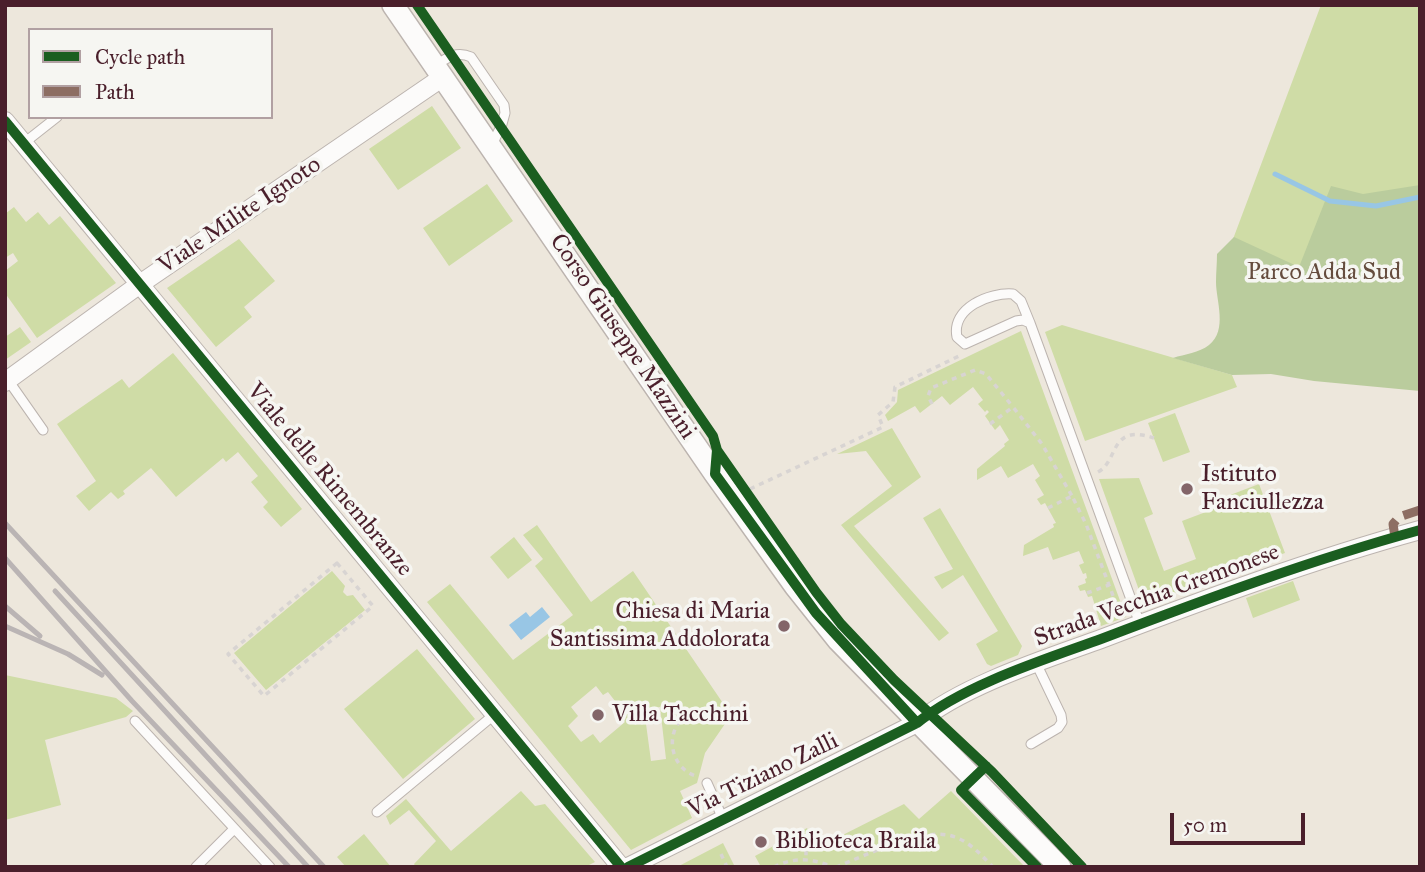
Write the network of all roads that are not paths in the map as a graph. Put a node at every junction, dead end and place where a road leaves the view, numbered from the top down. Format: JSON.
{"nodes":[{"id":1,"x":393,"y":5,"type":"edge"},
{"id":2,"x":440,"y":71,"type":"junction"},
{"id":3,"x":54,"y":119,"type":"edge"},
{"id":4,"x":5,"y":121,"type":"edge"},
{"id":5,"x":24,"y":143,"type":"junction"},
{"id":6,"x":491,"y":146,"type":"junction"},
{"id":7,"x":140,"y":285,"type":"junction"},
{"id":8,"x":1030,"y":323,"type":"junction"},
{"id":9,"x":7,"y":381,"type":"edge"},
{"id":10,"x":43,"y":430,"type":"dead end"},
{"id":11,"x":1420,"y":530,"type":"edge"},
{"id":12,"x":1133,"y":627,"type":"junction"},
{"id":13,"x":1036,"y":663,"type":"junction"},
{"id":14,"x":495,"y":714,"type":"junction"},
{"id":15,"x":135,"y":721,"type":"dead end"},
{"id":16,"x":917,"y":723,"type":"junction"},
{"id":17,"x":1031,"y":744,"type":"dead end"},
{"id":18,"x":707,"y":783,"type":"road end"},
{"id":19,"x":377,"y":812,"type":"dead end"},
{"id":20,"x":723,"y":819,"type":"junction"},
{"id":21,"x":234,"y":828,"type":"junction"},
{"id":22,"x":196,"y":867,"type":"edge"},
{"id":23,"x":270,"y":867,"type":"edge"},
{"id":24,"x":621,"y":867,"type":"edge"},
{"id":25,"x":628,"y":867,"type":"edge"},
{"id":26,"x":1060,"y":867,"type":"edge"}],
"edges":[{"from":1,"to":2,"type":"street","name":"Corso Giuseppe Mazzini"},
{"from":2,"to":6,"type":"street","name":"Corso Giuseppe Mazzini"},
{"from":2,"to":6,"type":"lane"},
{"from":2,"to":7,"type":"street","name":"Viale Milite Ignoto"},
{"from":3,"to":5,"type":"lane"},
{"from":4,"to":5,"type":"street","name":"Viale delle Rimembranze"},
{"from":5,"to":7,"type":"street","name":"Viale delle Rimembranze"},
{"from":6,"to":16,"type":"street","name":"Corso Giuseppe Mazzini"},
{"from":7,"to":9,"type":"street","name":"Viale Milite Ignoto"},
{"from":7,"to":14,"type":"street","name":"Viale delle Rimembranze"},
{"from":8,"to":8,"type":"lane"},
{"from":8,"to":12,"type":"lane"},
{"from":9,"to":10,"type":"lane"},
{"from":11,"to":12,"type":"street","name":"Strada Vecchia Cremonese"},
{"from":12,"to":13,"type":"street","name":"Strada Vecchia Cremonese"},
{"from":13,"to":16,"type":"street","name":"Strada Vecchia Cremonese"},
{"from":13,"to":17,"type":"lane"},
{"from":14,"to":19,"type":"lane"},
{"from":14,"to":24,"type":"street","name":"Viale delle Rimembranze"},
{"from":15,"to":21,"type":"lane"},
{"from":16,"to":20,"type":"street","name":"Via Tiziano Zalli"},
{"from":16,"to":26,"type":"street","name":"Corso Giuseppe Mazzini"},
{"from":18,"to":20,"type":"lane"},
{"from":20,"to":25,"type":"street","name":"Via Tiziano Zalli"},
{"from":21,"to":22,"type":"lane"},
{"from":21,"to":23,"type":"lane"}]}
